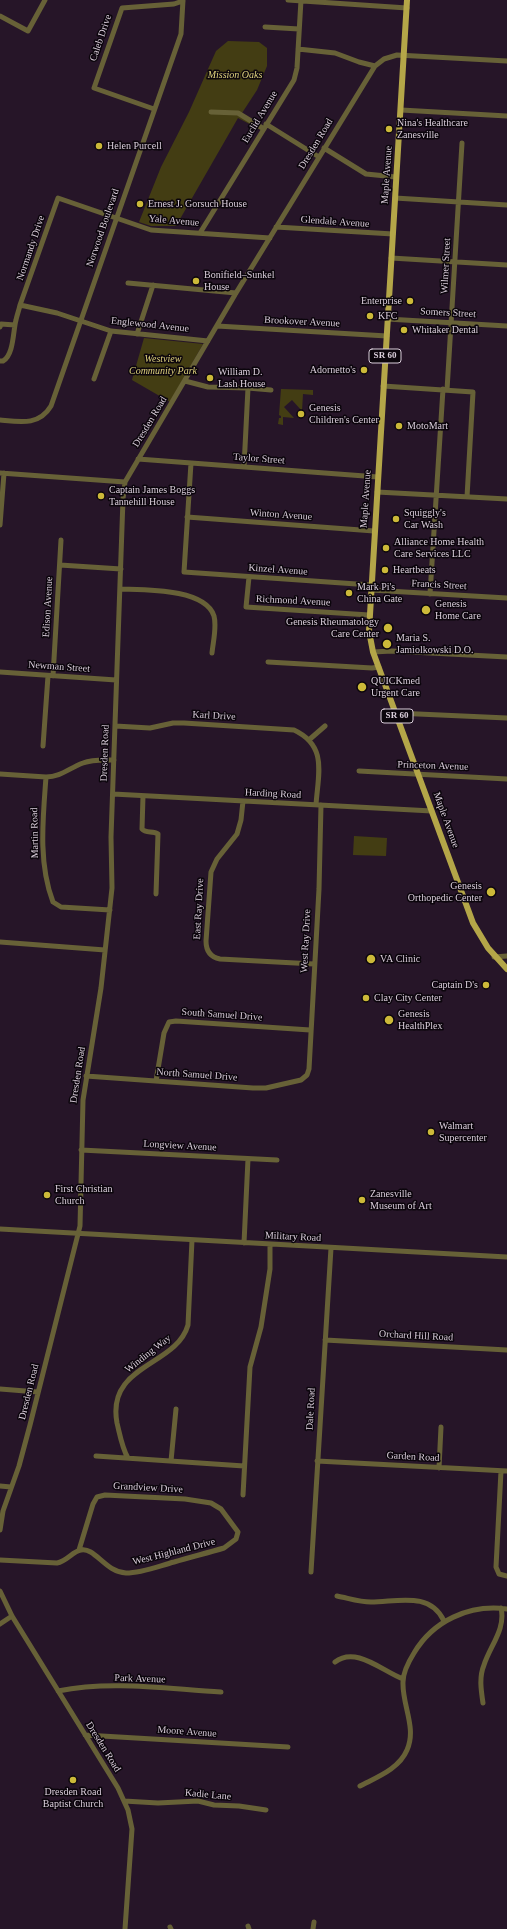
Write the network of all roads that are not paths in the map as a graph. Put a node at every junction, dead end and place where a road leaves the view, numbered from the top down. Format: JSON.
{"nodes":[{"id":1,"x":45,"y":0,"type":"edge"},
{"id":2,"x":183,"y":0,"type":"edge"},
{"id":3,"x":288,"y":0,"type":"edge"},
{"id":4,"x":301,"y":0,"type":"edge"},
{"id":5,"x":407,"y":0,"type":"edge"},
{"id":6,"x":365,"y":2,"type":"edge"},
{"id":7,"x":407,"y":8,"type":"junction"},
{"id":8,"x":0,"y":16,"type":"edge"},
{"id":9,"x":265,"y":27,"type":"dead end"},
{"id":10,"x":300,"y":29,"type":"junction"},
{"id":11,"x":298,"y":49,"type":"junction"},
{"id":12,"x":403,"y":55,"type":"junction"},
{"id":13,"x":507,"y":60,"type":"edge"},
{"id":14,"x":375,"y":66,"type":"junction"},
{"id":15,"x":154,"y":109,"type":"junction"},
{"id":16,"x":401,"y":110,"type":"junction"},
{"id":17,"x":211,"y":112,"type":"dead end"},
{"id":18,"x":507,"y":116,"type":"edge"},
{"id":19,"x":265,"y":127,"type":"junction"},
{"id":20,"x":462,"y":143,"type":"dead end"},
{"id":21,"x":324,"y":148,"type":"junction"},
{"id":22,"x":319,"y":157,"type":"junction"},
{"id":23,"x":396,"y":177,"type":"junction"},
{"id":24,"x":58,"y":198,"type":"joint"},
{"id":25,"x":395,"y":198,"type":"junction"},
{"id":26,"x":458,"y":202,"type":"junction"},
{"id":27,"x":507,"y":205,"type":"edge"},
{"id":28,"x":116,"y":218,"type":"junction"},
{"id":29,"x":276,"y":227,"type":"junction"},
{"id":30,"x":200,"y":233,"type":"junction"},
{"id":31,"x":393,"y":234,"type":"junction"},
{"id":32,"x":270,"y":238,"type":"junction"},
{"id":33,"x":391,"y":258,"type":"junction"},
{"id":34,"x":455,"y":262,"type":"junction"},
{"id":35,"x":507,"y":265,"type":"edge"},
{"id":36,"x":128,"y":283,"type":"dead end"},
{"id":37,"x":153,"y":285,"type":"junction"},
{"id":38,"x":236,"y":293,"type":"junction"},
{"id":39,"x":20,"y":305,"type":"junction"},
{"id":40,"x":388,"y":319,"type":"junction"},
{"id":41,"x":81,"y":321,"type":"junction"},
{"id":42,"x":451,"y":323,"type":"junction"},
{"id":43,"x":15,"y":325,"type":"junction"},
{"id":44,"x":217,"y":326,"type":"junction"},
{"id":45,"x":507,"y":326,"type":"edge"},
{"id":46,"x":0,"y":327,"type":"edge"},
{"id":47,"x":111,"y":331,"type":"junction"},
{"id":48,"x":137,"y":334,"type":"junction"},
{"id":49,"x":387,"y":336,"type":"junction"},
{"id":50,"x":208,"y":341,"type":"junction"},
{"id":51,"x":0,"y":361,"type":"edge"},
{"id":52,"x":94,"y":379,"type":"dead end"},
{"id":53,"x":185,"y":381,"type":"junction"},
{"id":54,"x":383,"y":386,"type":"junction"},
{"id":55,"x":248,"y":388,"type":"junction"},
{"id":56,"x":271,"y":390,"type":"dead end"},
{"id":57,"x":445,"y":390,"type":"junction"},
{"id":58,"x":0,"y":420,"type":"edge"},
{"id":59,"x":138,"y":459,"type":"junction"},
{"id":60,"x":191,"y":463,"type":"junction"},
{"id":61,"x":244,"y":467,"type":"junction"},
{"id":62,"x":2,"y":473,"type":"edge"},
{"id":63,"x":378,"y":477,"type":"junction"},
{"id":64,"x":125,"y":482,"type":"junction"},
{"id":65,"x":377,"y":492,"type":"junction"},
{"id":66,"x":437,"y":495,"type":"junction"},
{"id":67,"x":466,"y":497,"type":"junction"},
{"id":68,"x":507,"y":499,"type":"edge"},
{"id":69,"x":187,"y":517,"type":"junction"},
{"id":70,"x":0,"y":525,"type":"edge"},
{"id":71,"x":374,"y":531,"type":"junction"},
{"id":72,"x":61,"y":540,"type":"dead end"},
{"id":73,"x":60,"y":565,"type":"junction"},
{"id":74,"x":121,"y":569,"type":"junction"},
{"id":75,"x":249,"y":577,"type":"junction"},
{"id":76,"x":371,"y":588,"type":"junction"},
{"id":77,"x":120,"y":589,"type":"junction"},
{"id":78,"x":430,"y":594,"type":"junction"},
{"id":79,"x":507,"y":598,"type":"edge"},
{"id":80,"x":369,"y":615,"type":"junction"},
{"id":81,"x":373,"y":652,"type":"junction"},
{"id":82,"x":212,"y":654,"type":"dead end"},
{"id":83,"x":507,"y":657,"type":"edge"},
{"id":84,"x":268,"y":662,"type":"dead end"},
{"id":85,"x":379,"y":667,"type":"junction"},
{"id":86,"x":0,"y":672,"type":"edge"},
{"id":87,"x":50,"y":676,"type":"junction"},
{"id":88,"x":116,"y":680,"type":"junction"},
{"id":89,"x":396,"y":712,"type":"junction"},
{"id":90,"x":507,"y":718,"type":"edge"},
{"id":91,"x":115,"y":726,"type":"junction"},
{"id":92,"x":325,"y":726,"type":"dead end"},
{"id":93,"x":310,"y":740,"type":"junction"},
{"id":94,"x":43,"y":746,"type":"dead end"},
{"id":95,"x":114,"y":760,"type":"junction"},
{"id":96,"x":359,"y":771,"type":"dead end"},
{"id":97,"x":0,"y":774,"type":"edge"},
{"id":98,"x":419,"y":774,"type":"junction"},
{"id":99,"x":46,"y":777,"type":"junction"},
{"id":100,"x":507,"y":779,"type":"edge"},
{"id":101,"x":113,"y":794,"type":"junction"},
{"id":102,"x":143,"y":796,"type":"junction"},
{"id":103,"x":243,"y":801,"type":"junction"},
{"id":104,"x":319,"y":805,"type":"junction"},
{"id":105,"x":432,"y":811,"type":"junction"},
{"id":106,"x":156,"y":894,"type":"dead end"},
{"id":107,"x":110,"y":910,"type":"junction"},
{"id":108,"x":0,"y":942,"type":"edge"},
{"id":109,"x":105,"y":950,"type":"junction"},
{"id":110,"x":507,"y":956,"type":"edge"},
{"id":111,"x":494,"y":957,"type":"junction"},
{"id":112,"x":314,"y":964,"type":"junction"},
{"id":113,"x":507,"y":969,"type":"edge"},
{"id":114,"x":310,"y":1030,"type":"junction"},
{"id":115,"x":86,"y":1076,"type":"junction"},
{"id":116,"x":305,"y":1077,"type":"joint"},
{"id":117,"x":156,"y":1081,"type":"junction"},
{"id":118,"x":81,"y":1150,"type":"junction"},
{"id":119,"x":248,"y":1159,"type":"junction"},
{"id":120,"x":277,"y":1160,"type":"dead end"},
{"id":121,"x":0,"y":1229,"type":"edge"},
{"id":122,"x":79,"y":1234,"type":"junction"},
{"id":123,"x":192,"y":1240,"type":"junction"},
{"id":124,"x":244,"y":1243,"type":"junction"},
{"id":125,"x":270,"y":1245,"type":"junction"},
{"id":126,"x":331,"y":1248,"type":"junction"},
{"id":127,"x":507,"y":1257,"type":"edge"},
{"id":128,"x":325,"y":1340,"type":"junction"},
{"id":129,"x":507,"y":1350,"type":"edge"},
{"id":130,"x":0,"y":1389,"type":"edge"},
{"id":131,"x":38,"y":1392,"type":"junction"},
{"id":132,"x":176,"y":1409,"type":"dead end"},
{"id":133,"x":441,"y":1427,"type":"dead end"},
{"id":134,"x":96,"y":1456,"type":"dead end"},
{"id":135,"x":128,"y":1458,"type":"junction"},
{"id":136,"x":171,"y":1461,"type":"junction"},
{"id":137,"x":317,"y":1461,"type":"junction"},
{"id":138,"x":244,"y":1466,"type":"junction"},
{"id":139,"x":439,"y":1468,"type":"junction"},
{"id":140,"x":504,"y":1471,"type":"edge"},
{"id":141,"x":0,"y":1486,"type":"edge"},
{"id":142,"x":11,"y":1487,"type":"junction"},
{"id":143,"x":243,"y":1495,"type":"dead end"},
{"id":144,"x":0,"y":1530,"type":"edge"},
{"id":145,"x":238,"y":1535,"type":"joint"},
{"id":146,"x":79,"y":1550,"type":"junction"},
{"id":147,"x":0,"y":1560,"type":"edge"},
{"id":148,"x":311,"y":1572,"type":"dead end"},
{"id":149,"x":507,"y":1576,"type":"edge"},
{"id":150,"x":0,"y":1591,"type":"edge"},
{"id":151,"x":337,"y":1596,"type":"dead end"},
{"id":152,"x":504,"y":1608,"type":"edge"},
{"id":153,"x":12,"y":1616,"type":"junction"},
{"id":154,"x":444,"y":1621,"type":"junction"},
{"id":155,"x":0,"y":1624,"type":"edge"},
{"id":156,"x":335,"y":1662,"type":"dead end"},
{"id":157,"x":403,"y":1679,"type":"junction"},
{"id":158,"x":58,"y":1691,"type":"junction"},
{"id":159,"x":221,"y":1692,"type":"dead end"},
{"id":160,"x":483,"y":1703,"type":"dead end"},
{"id":161,"x":85,"y":1735,"type":"junction"},
{"id":162,"x":288,"y":1747,"type":"dead end"},
{"id":163,"x":360,"y":1786,"type":"dead end"},
{"id":164,"x":124,"y":1801,"type":"junction"},
{"id":165,"x":266,"y":1810,"type":"dead end"},
{"id":166,"x":314,"y":1922,"type":"dead end"},
{"id":167,"x":125,"y":1929,"type":"edge"},
{"id":168,"x":313,"y":1929,"type":"edge"}],
"edges":[{"from":1,"to":8,"type":"street"},
{"from":2,"to":15,"type":"street","name":"Norwood Boulevard"},
{"from":2,"to":15,"type":"street","name":"Caleb Drive"},
{"from":3,"to":4,"type":"street"},
{"from":4,"to":6,"type":"street"},
{"from":4,"to":10,"type":"street","name":"Euclid Avenue"},
{"from":5,"to":7,"type":"main road","name":"Maple Avenue","number":"SR 60"},
{"from":6,"to":7,"type":"street"},
{"from":7,"to":12,"type":"main road","name":"Maple Avenue","number":"SR 60"},
{"from":9,"to":10,"type":"street"},
{"from":10,"to":11,"type":"street","name":"Euclid Avenue"},
{"from":11,"to":14,"type":"street"},
{"from":11,"to":19,"type":"street","name":"Euclid Avenue"},
{"from":12,"to":13,"type":"street","name":"Dresden Road"},
{"from":12,"to":14,"type":"street","name":"Dresden Road"},
{"from":12,"to":16,"type":"main road","name":"Maple Avenue","number":"SR 60"},
{"from":14,"to":21,"type":"street","name":"Dresden Road"},
{"from":15,"to":28,"type":"street","name":"Norwood Boulevard"},
{"from":16,"to":18,"type":"street"},
{"from":16,"to":23,"type":"main road","name":"Maple Avenue","number":"SR 60"},
{"from":17,"to":19,"type":"street"},
{"from":19,"to":22,"type":"street"},
{"from":19,"to":30,"type":"street","name":"Euclid Avenue"},
{"from":20,"to":26,"type":"street","name":"Wilmer Street"},
{"from":21,"to":22,"type":"street","name":"Dresden Road"},
{"from":21,"to":23,"type":"street"},
{"from":22,"to":29,"type":"street","name":"Dresden Road"},
{"from":23,"to":25,"type":"main road","name":"Maple Avenue","number":"SR 60"},
{"from":24,"to":28,"type":"street","name":"Yale Avenue"},
{"from":24,"to":39,"type":"street","name":"Normandy Drive"},
{"from":25,"to":26,"type":"street"},
{"from":25,"to":31,"type":"main road","name":"Maple Avenue","number":"SR 60"},
{"from":26,"to":27,"type":"street"},
{"from":26,"to":34,"type":"street","name":"Wilmer Street"},
{"from":28,"to":30,"type":"street","name":"Yale Avenue"},
{"from":28,"to":41,"type":"street","name":"Norwood Boulevard"},
{"from":29,"to":31,"type":"street","name":"Glendale Avenue"},
{"from":29,"to":32,"type":"street","name":"Dresden Road"},
{"from":30,"to":32,"type":"street","name":"Yale Avenue"},
{"from":31,"to":33,"type":"main road","name":"Maple Avenue","number":"SR 60"},
{"from":32,"to":38,"type":"street","name":"Dresden Road"},
{"from":33,"to":34,"type":"street"},
{"from":33,"to":40,"type":"main road","name":"Maple Avenue","number":"SR 60"},
{"from":34,"to":35,"type":"street"},
{"from":34,"to":42,"type":"street","name":"Wilmer Street"},
{"from":36,"to":37,"type":"street"},
{"from":37,"to":38,"type":"street"},
{"from":37,"to":48,"type":"street"},
{"from":38,"to":44,"type":"street","name":"Dresden Road"},
{"from":39,"to":41,"type":"street","name":"Englewood Avenue"},
{"from":39,"to":43,"type":"street","name":"Normandy Drive"},
{"from":40,"to":42,"type":"street","name":"Somers Street"},
{"from":40,"to":49,"type":"main road","name":"Maple Avenue","number":"SR 60"},
{"from":41,"to":47,"type":"street","name":"Englewood Avenue"},
{"from":41,"to":58,"type":"street","name":"Norwood Boulevard"},
{"from":42,"to":45,"type":"street","name":"Somers Street"},
{"from":42,"to":57,"type":"street","name":"Wilmer Street"},
{"from":43,"to":46,"type":"street"},
{"from":43,"to":51,"type":"street","name":"Normandy Drive"},
{"from":44,"to":49,"type":"street","name":"Brookover Avenue"},
{"from":44,"to":50,"type":"street","name":"Dresden Road"},
{"from":47,"to":48,"type":"street","name":"Englewood Avenue"},
{"from":47,"to":52,"type":"street"},
{"from":48,"to":50,"type":"street","name":"Englewood Avenue"},
{"from":49,"to":54,"type":"main road","name":"Maple Avenue","number":"SR 60"},
{"from":50,"to":53,"type":"street","name":"Dresden Road"},
{"from":53,"to":55,"type":"street"},
{"from":53,"to":59,"type":"street","name":"Dresden Road"},
{"from":54,"to":57,"type":"street"},
{"from":54,"to":63,"type":"main road","name":"Maple Avenue","number":"SR 60"},
{"from":55,"to":56,"type":"street"},
{"from":55,"to":61,"type":"street"},
{"from":57,"to":66,"type":"street","name":"Wilmer Street"},
{"from":57,"to":67,"type":"street"},
{"from":59,"to":60,"type":"street","name":"Taylor Street"},
{"from":59,"to":64,"type":"street","name":"Dresden Road"},
{"from":60,"to":61,"type":"street","name":"Taylor Street"},
{"from":60,"to":69,"type":"street"},
{"from":61,"to":63,"type":"street","name":"Taylor Street"},
{"from":62,"to":64,"type":"street"},
{"from":62,"to":70,"type":"street"},
{"from":63,"to":65,"type":"main road","name":"Maple Avenue","number":"SR 60"},
{"from":64,"to":74,"type":"street","name":"Dresden Road"},
{"from":65,"to":66,"type":"street"},
{"from":65,"to":71,"type":"main road","name":"Maple Avenue","number":"SR 60"},
{"from":66,"to":67,"type":"street"},
{"from":66,"to":78,"type":"street","name":"Wilmer Street"},
{"from":67,"to":68,"type":"street"},
{"from":69,"to":71,"type":"street","name":"Winton Avenue"},
{"from":69,"to":75,"type":"street","name":"Kinzel Avenue"},
{"from":71,"to":76,"type":"main road","name":"Maple Avenue","number":"SR 60"},
{"from":72,"to":73,"type":"street","name":"Edison Avenue"},
{"from":73,"to":74,"type":"street"},
{"from":73,"to":87,"type":"street","name":"Edison Avenue"},
{"from":74,"to":77,"type":"street","name":"Dresden Road"},
{"from":75,"to":76,"type":"street","name":"Kinzel Avenue"},
{"from":75,"to":80,"type":"street","name":"Richmond Avenue"},
{"from":76,"to":78,"type":"street","name":"Francis Street"},
{"from":76,"to":80,"type":"main road","name":"Maple Avenue","number":"SR 60"},
{"from":77,"to":82,"type":"street"},
{"from":77,"to":88,"type":"street","name":"Dresden Road"},
{"from":78,"to":79,"type":"street","name":"Francis Street"},
{"from":80,"to":81,"type":"main road","name":"Maple Avenue","number":"SR 60"},
{"from":81,"to":83,"type":"street"},
{"from":81,"to":85,"type":"main road","name":"Maple Avenue","number":"SR 60"},
{"from":84,"to":85,"type":"street"},
{"from":85,"to":89,"type":"main road","name":"Maple Avenue","number":"SR 60"},
{"from":86,"to":87,"type":"street","name":"Newman Street"},
{"from":87,"to":88,"type":"street","name":"Newman Street"},
{"from":87,"to":94,"type":"street","name":"Edison Avenue"},
{"from":88,"to":91,"type":"street","name":"Dresden Road"},
{"from":89,"to":90,"type":"street"},
{"from":89,"to":98,"type":"main road","name":"Maple Avenue","number":"SR 60"},
{"from":91,"to":93,"type":"street","name":"Karl Drive"},
{"from":91,"to":95,"type":"street","name":"Dresden Road"},
{"from":92,"to":93,"type":"street"},
{"from":93,"to":104,"type":"street"},
{"from":95,"to":99,"type":"street"},
{"from":95,"to":101,"type":"street","name":"Dresden Road"},
{"from":96,"to":98,"type":"street","name":"Princeton Avenue"},
{"from":97,"to":99,"type":"street"},
{"from":98,"to":100,"type":"street","name":"Princeton Avenue"},
{"from":98,"to":105,"type":"main road","name":"Maple Avenue","number":"SR 60"},
{"from":99,"to":107,"type":"street","name":"Martin Road"},
{"from":101,"to":102,"type":"street","name":"Harding Road"},
{"from":101,"to":107,"type":"street","name":"Dresden Road"},
{"from":102,"to":103,"type":"street","name":"Harding Road"},
{"from":102,"to":106,"type":"street"},
{"from":103,"to":104,"type":"street","name":"Harding Road"},
{"from":103,"to":112,"type":"street","name":"East Ray Drive"},
{"from":104,"to":105,"type":"street","name":"Harding Road"},
{"from":104,"to":112,"type":"street","name":"West Ray Drive"},
{"from":105,"to":111,"type":"main road","name":"Maple Avenue","number":"SR 60"},
{"from":107,"to":109,"type":"street","name":"Dresden Road"},
{"from":108,"to":109,"type":"street"},
{"from":109,"to":115,"type":"street","name":"Dresden Road"},
{"from":110,"to":111,"type":"street"},
{"from":111,"to":113,"type":"main road","name":"Maple Avenue","number":"SR 60"},
{"from":112,"to":114,"type":"street","name":"West Ray Drive"},
{"from":114,"to":116,"type":"street","name":"West Ray Drive"},
{"from":114,"to":117,"type":"street","name":"South Samuel Drive"},
{"from":115,"to":117,"type":"street","name":"North Samuel Drive"},
{"from":115,"to":118,"type":"street","name":"Dresden Road"},
{"from":116,"to":117,"type":"street","name":"North Samuel Drive"},
{"from":118,"to":119,"type":"street","name":"Longview Avenue"},
{"from":118,"to":122,"type":"street","name":"Dresden Road"},
{"from":119,"to":120,"type":"street","name":"Longview Avenue"},
{"from":119,"to":124,"type":"street"},
{"from":121,"to":122,"type":"street","name":"Military Road"},
{"from":122,"to":123,"type":"street","name":"Military Road"},
{"from":122,"to":131,"type":"street","name":"Dresden Road"},
{"from":123,"to":124,"type":"street","name":"Military Road"},
{"from":123,"to":135,"type":"street","name":"Winding Way"},
{"from":124,"to":125,"type":"street","name":"Military Road"},
{"from":125,"to":126,"type":"street","name":"Military Road"},
{"from":125,"to":138,"type":"street"},
{"from":126,"to":127,"type":"street","name":"Military Road"},
{"from":126,"to":128,"type":"street","name":"Dale Road"},
{"from":128,"to":129,"type":"street","name":"Orchard Hill Road"},
{"from":128,"to":137,"type":"street","name":"Dale Road"},
{"from":130,"to":131,"type":"street"},
{"from":131,"to":142,"type":"street","name":"Dresden Road"},
{"from":132,"to":136,"type":"street"},
{"from":133,"to":139,"type":"street"},
{"from":134,"to":135,"type":"street"},
{"from":135,"to":136,"type":"street"},
{"from":136,"to":138,"type":"street"},
{"from":137,"to":139,"type":"street","name":"Garden Road"},
{"from":137,"to":148,"type":"street","name":"Dale Road"},
{"from":138,"to":143,"type":"street"},
{"from":139,"to":140,"type":"street","name":"Garden Road"},
{"from":140,"to":149,"type":"street"},
{"from":141,"to":142,"type":"street"},
{"from":142,"to":144,"type":"street","name":"Dresden Road"},
{"from":145,"to":146,"type":"street","name":"West Highland Drive"},
{"from":145,"to":146,"type":"street","name":"Grandview Drive"},
{"from":146,"to":147,"type":"street"},
{"from":150,"to":153,"type":"street","name":"Dresden Road"},
{"from":151,"to":154,"type":"street"},
{"from":152,"to":154,"type":"street"},
{"from":152,"to":160,"type":"street"},
{"from":153,"to":155,"type":"street"},
{"from":153,"to":158,"type":"street","name":"Dresden Road"},
{"from":154,"to":157,"type":"street"},
{"from":156,"to":157,"type":"street"},
{"from":157,"to":163,"type":"street"},
{"from":158,"to":159,"type":"street","name":"Park Avenue"},
{"from":158,"to":161,"type":"street","name":"Dresden Road"},
{"from":161,"to":162,"type":"street","name":"Moore Avenue"},
{"from":161,"to":164,"type":"street","name":"Dresden Road"},
{"from":164,"to":165,"type":"street","name":"Kadie Lane"},
{"from":164,"to":167,"type":"street","name":"Dresden Road"},
{"from":166,"to":168,"type":"street"}]}
